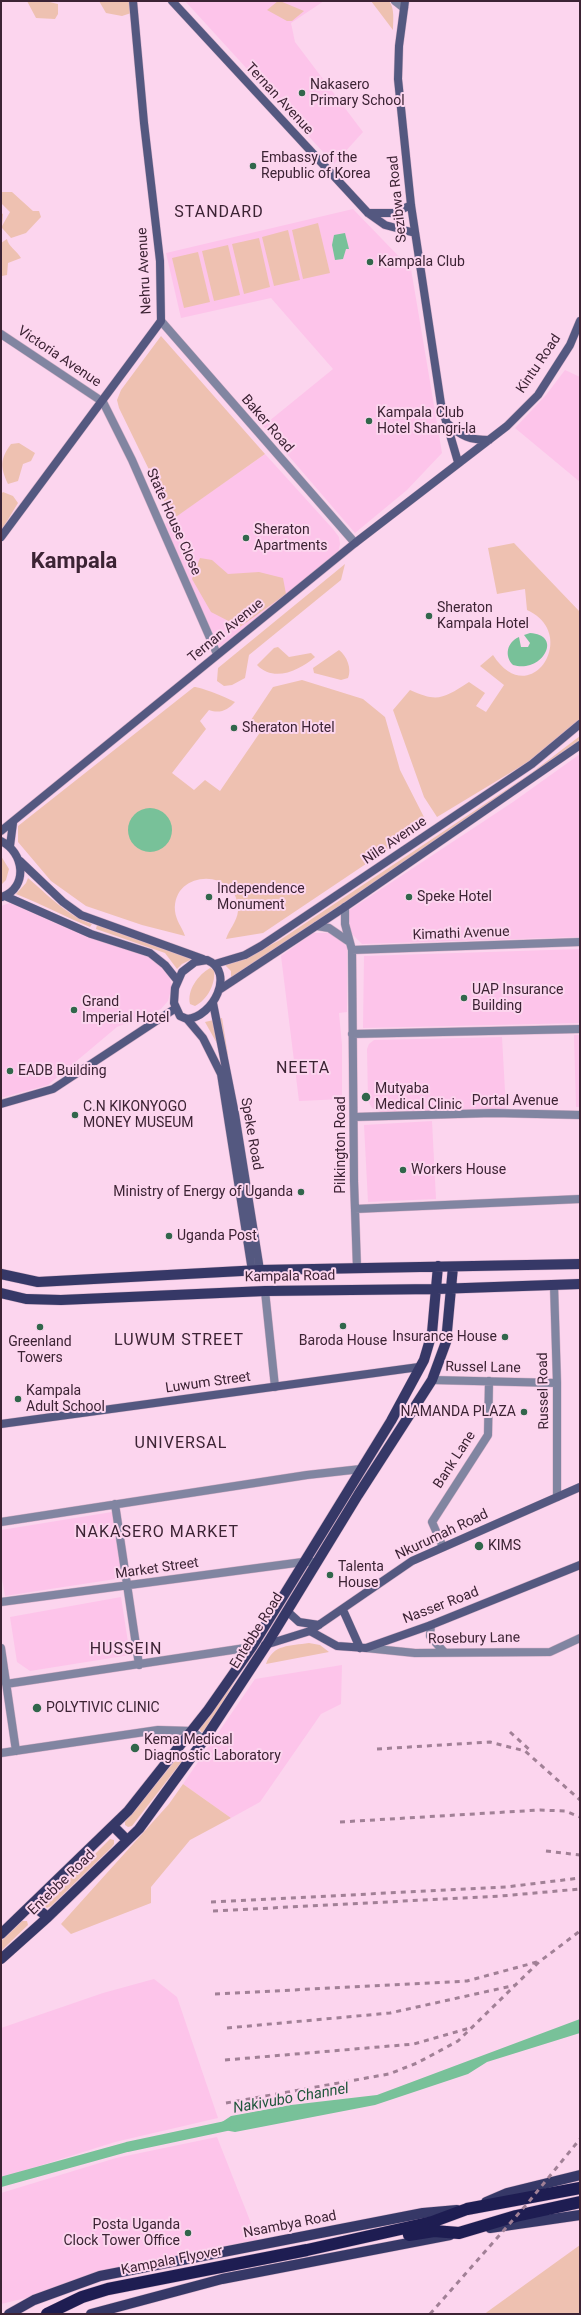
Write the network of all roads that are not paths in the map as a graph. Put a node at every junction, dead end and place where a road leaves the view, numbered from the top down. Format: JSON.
{"nodes":[{"id":1,"x":133,"y":1,"type":"edge"},
{"id":2,"x":172,"y":1,"type":"edge"},
{"id":3,"x":395,"y":1,"type":"edge"},
{"id":4,"x":405,"y":5,"type":"edge"},
{"id":5,"x":411,"y":205,"type":"junction"},
{"id":6,"x":368,"y":213,"type":"junction"},
{"id":7,"x":415,"y":233,"type":"junction"},
{"id":8,"x":161,"y":321,"type":"junction"},
{"id":9,"x":580,"y":321,"type":"edge"},
{"id":10,"x":1,"y":334,"type":"edge"},
{"id":11,"x":103,"y":402,"type":"junction"},
{"id":12,"x":447,"y":423,"type":"junction"},
{"id":13,"x":489,"y":440,"type":"junction"},
{"id":14,"x":458,"y":462,"type":"junction"},
{"id":15,"x":1,"y":537,"type":"edge"},
{"id":16,"x":355,"y":543,"type":"junction"},
{"id":17,"x":217,"y":654,"type":"junction"},
{"id":18,"x":580,"y":724,"type":"edge"},
{"id":19,"x":580,"y":745,"type":"edge"},
{"id":20,"x":13,"y":823,"type":"junction"},
{"id":21,"x":1,"y":831,"type":"edge"},
{"id":22,"x":1,"y":841,"type":"edge"},
{"id":23,"x":10,"y":846,"type":"junction"},
{"id":24,"x":20,"y":861,"type":"junction"},
{"id":25,"x":3,"y":897,"type":"edge"},
{"id":26,"x":345,"y":907,"type":"junction"},
{"id":27,"x":317,"y":926,"type":"junction"},
{"id":28,"x":348,"y":941,"type":"junction"},
{"id":29,"x":580,"y":942,"type":"edge"},
{"id":30,"x":352,"y":950,"type":"junction"},
{"id":31,"x":203,"y":959,"type":"junction"},
{"id":32,"x":215,"y":964,"type":"junction"},
{"id":33,"x":177,"y":980,"type":"junction"},
{"id":34,"x":219,"y":990,"type":"junction"},
{"id":35,"x":213,"y":1003,"type":"junction"},
{"id":36,"x":176,"y":1008,"type":"junction"},
{"id":37,"x":186,"y":1019,"type":"junction"},
{"id":38,"x":580,"y":1028,"type":"edge"},
{"id":39,"x":352,"y":1034,"type":"junction"},
{"id":40,"x":1,"y":1104,"type":"edge"},
{"id":41,"x":580,"y":1115,"type":"edge"},
{"id":42,"x":354,"y":1117,"type":"junction"},
{"id":43,"x":580,"y":1199,"type":"edge"},
{"id":44,"x":355,"y":1209,"type":"junction"},
{"id":45,"x":580,"y":1264,"type":"edge"},
{"id":46,"x":438,"y":1266,"type":"junction"},
{"id":47,"x":453,"y":1267,"type":"junction"},
{"id":48,"x":357,"y":1268,"type":"junction"},
{"id":49,"x":256,"y":1270,"type":"junction"},
{"id":50,"x":1,"y":1274,"type":"edge"},
{"id":51,"x":580,"y":1284,"type":"edge"},
{"id":52,"x":554,"y":1285,"type":"junction"},
{"id":53,"x":452,"y":1288,"type":"junction"},
{"id":54,"x":437,"y":1289,"type":"junction"},
{"id":55,"x":265,"y":1291,"type":"junction"},
{"id":56,"x":1,"y":1292,"type":"edge"},
{"id":57,"x":419,"y":1367,"type":"junction"},
{"id":58,"x":432,"y":1380,"type":"junction"},
{"id":59,"x":489,"y":1382,"type":"junction"},
{"id":60,"x":557,"y":1383,"type":"junction"},
{"id":61,"x":275,"y":1387,"type":"junction"},
{"id":62,"x":1,"y":1424,"type":"edge"},
{"id":63,"x":361,"y":1469,"type":"junction"},
{"id":64,"x":580,"y":1487,"type":"edge"},
{"id":65,"x":557,"y":1497,"type":"junction"},
{"id":66,"x":115,"y":1504,"type":"junction"},
{"id":67,"x":1,"y":1522,"type":"edge"},
{"id":68,"x":442,"y":1547,"type":"junction"},
{"id":69,"x":303,"y":1562,"type":"junction"},
{"id":70,"x":317,"y":1562,"type":"junction"},
{"id":71,"x":580,"y":1565,"type":"edge"},
{"id":72,"x":127,"y":1587,"type":"junction"},
{"id":73,"x":1,"y":1602,"type":"edge"},
{"id":74,"x":343,"y":1610,"type":"junction"},
{"id":75,"x":287,"y":1611,"type":"junction"},
{"id":76,"x":322,"y":1623,"type":"junction"},
{"id":77,"x":431,"y":1625,"type":"junction"},
{"id":78,"x":310,"y":1631,"type":"junction"},
{"id":79,"x":580,"y":1638,"type":"edge"},
{"id":80,"x":267,"y":1644,"type":"junction"},
{"id":81,"x":252,"y":1647,"type":"junction"},
{"id":82,"x":1,"y":1648,"type":"edge"},
{"id":83,"x":363,"y":1648,"type":"junction"},
{"id":84,"x":444,"y":1652,"type":"junction"},
{"id":85,"x":139,"y":1665,"type":"junction"},
{"id":86,"x":6,"y":1684,"type":"junction"},
{"id":87,"x":192,"y":1731,"type":"junction"},
{"id":88,"x":204,"y":1740,"type":"junction"},
{"id":89,"x":16,"y":1751,"type":"junction"},
{"id":90,"x":1,"y":1753,"type":"edge"},
{"id":91,"x":113,"y":1826,"type":"junction"},
{"id":92,"x":127,"y":1840,"type":"junction"},
{"id":93,"x":32,"y":1905,"type":"junction"},
{"id":94,"x":48,"y":1918,"type":"junction"},
{"id":95,"x":1,"y":1934,"type":"edge"},
{"id":96,"x":1,"y":1959,"type":"edge"},
{"id":97,"x":580,"y":2175,"type":"edge"},
{"id":98,"x":580,"y":2188,"type":"edge"},
{"id":99,"x":580,"y":2202,"type":"edge"},
{"id":100,"x":467,"y":2209,"type":"junction"},
{"id":101,"x":580,"y":2215,"type":"edge"},
{"id":102,"x":459,"y":2233,"type":"junction"},
{"id":103,"x":307,"y":2250,"type":"junction"},
{"id":104,"x":1,"y":2313,"type":"edge"},
{"id":105,"x":6,"y":2314,"type":"edge"},
{"id":106,"x":9,"y":2314,"type":"edge"},
{"id":107,"x":47,"y":2314,"type":"edge"},
{"id":108,"x":91,"y":2314,"type":"edge"}],
"edges":[{"from":1,"to":8,"type":"street","name":"Nehru Avenue"},
{"from":2,"to":6,"type":"street","name":"Ternan Avenue"},
{"from":3,"to":4,"type":"street"},
{"from":4,"to":5,"type":"street","name":"Sezibwa Road"},
{"from":5,"to":6,"type":"street"},
{"from":5,"to":7,"type":"street","name":"Sezibwa Road"},
{"from":6,"to":7,"type":"street","name":"Ternan Avenue"},
{"from":7,"to":12,"type":"street","name":"Sezibwa Road"},
{"from":8,"to":11,"type":"street","name":"Nehru Avenue"},
{"from":8,"to":16,"type":"street","name":"Baker Road"},
{"from":9,"to":13,"type":"street","name":"Kintu Road"},
{"from":10,"to":11,"type":"street","name":"Victoria Avenue"},
{"from":11,"to":15,"type":"street","name":"Nehru Avenue"},
{"from":11,"to":17,"type":"street","name":"State House Close"},
{"from":12,"to":13,"type":"street"},
{"from":12,"to":14,"type":"street","name":"Sezibwa Road"},
{"from":13,"to":14,"type":"street","name":"Kintu Road"},
{"from":14,"to":16,"type":"street","name":"Ternan Avenue"},
{"from":16,"to":17,"type":"street","name":"Ternan Avenue"},
{"from":17,"to":20,"type":"street","name":"Ternan Avenue"},
{"from":18,"to":32,"type":"street","name":"Nile Avenue"},
{"from":19,"to":26,"type":"street","name":"Nile Avenue"},
{"from":20,"to":21,"type":"street","name":"Ternan Avenue"},
{"from":20,"to":23,"type":"street"},
{"from":22,"to":23,"type":"street"},
{"from":23,"to":24,"type":"street"},
{"from":24,"to":25,"type":"street"},
{"from":24,"to":31,"type":"street"},
{"from":25,"to":33,"type":"street"},
{"from":26,"to":27,"type":"street","name":"Nile Avenue"},
{"from":26,"to":28,"type":"street"},
{"from":27,"to":28,"type":"street"},
{"from":27,"to":34,"type":"street","name":"Nile Avenue"},
{"from":28,"to":30,"type":"street"},
{"from":29,"to":30,"type":"street","name":"Kimathi Avenue"},
{"from":30,"to":39,"type":"street","name":"Pilkington Road"},
{"from":31,"to":32,"type":"street"},
{"from":31,"to":33,"type":"street"},
{"from":32,"to":34,"type":"street"},
{"from":33,"to":36,"type":"street"},
{"from":34,"to":35,"type":"street"},
{"from":35,"to":37,"type":"street"},
{"from":35,"to":49,"type":"street","name":"Speke Road"},
{"from":36,"to":37,"type":"street"},
{"from":36,"to":40,"type":"street"},
{"from":37,"to":49,"type":"street","name":"Speke Road"},
{"from":38,"to":39,"type":"street"},
{"from":39,"to":42,"type":"street","name":"Pilkington Road"},
{"from":41,"to":42,"type":"street","name":"Portal Avenue"},
{"from":42,"to":44,"type":"street","name":"Pilkington Road"},
{"from":43,"to":44,"type":"street"},
{"from":44,"to":48,"type":"street","name":"Pilkington Road"},
{"from":45,"to":47,"type":"main road","name":"Kampala Road"},
{"from":46,"to":47,"type":"main road","name":"Kampala Road"},
{"from":46,"to":48,"type":"main road","name":"Kampala Road"},
{"from":46,"to":54,"type":"main road","name":"Entebbe Road"},
{"from":47,"to":53,"type":"main road","name":"Entebbe Road"},
{"from":48,"to":49,"type":"main road","name":"Kampala Road"},
{"from":49,"to":50,"type":"main road","name":"Kampala Road"},
{"from":51,"to":52,"type":"main road","name":"Kampala Road"},
{"from":52,"to":53,"type":"main road","name":"Kampala Road"},
{"from":52,"to":60,"type":"street","name":"Russel Road"},
{"from":53,"to":54,"type":"main road","name":"Kampala Road"},
{"from":53,"to":58,"type":"main road","name":"Entebbe Road"},
{"from":54,"to":55,"type":"main road","name":"Kampala Road"},
{"from":54,"to":57,"type":"main road","name":"Entebbe Road"},
{"from":55,"to":56,"type":"main road","name":"Kampala Road"},
{"from":55,"to":61,"type":"street"},
{"from":57,"to":61,"type":"street","name":"Luwum Street"},
{"from":57,"to":63,"type":"main road","name":"Entebbe Road"},
{"from":58,"to":59,"type":"street","name":"Russel Lane"},
{"from":58,"to":70,"type":"main road","name":"Entebbe Road"},
{"from":59,"to":60,"type":"street","name":"Russel Lane"},
{"from":59,"to":68,"type":"street","name":"Bank Lane"},
{"from":60,"to":65,"type":"street","name":"Russel Road"},
{"from":61,"to":62,"type":"street","name":"Luwum Street"},
{"from":63,"to":66,"type":"street"},
{"from":63,"to":69,"type":"main road","name":"Entebbe Road"},
{"from":64,"to":65,"type":"street","name":"Nkurumah Road"},
{"from":65,"to":68,"type":"street","name":"Nkurumah Road"},
{"from":66,"to":67,"type":"street"},
{"from":66,"to":72,"type":"street"},
{"from":68,"to":74,"type":"street","name":"Nkurumah Road"},
{"from":69,"to":70,"type":"street","name":"Market Street"},
{"from":69,"to":72,"type":"street","name":"Market Street"},
{"from":69,"to":81,"type":"main road","name":"Entebbe Road"},
{"from":70,"to":75,"type":"main road","name":"Entebbe Road"},
{"from":71,"to":77,"type":"street","name":"Nasser Road"},
{"from":72,"to":73,"type":"street","name":"Market Street"},
{"from":72,"to":85,"type":"street"},
{"from":74,"to":76,"type":"street","name":"Nkurumah Road"},
{"from":74,"to":83,"type":"street"},
{"from":75,"to":76,"type":"street"},
{"from":75,"to":80,"type":"main road","name":"Entebbe Road"},
{"from":76,"to":78,"type":"street","name":"Nkurumah Road"},
{"from":77,"to":83,"type":"street","name":"Nasser Road"},
{"from":77,"to":84,"type":"street"},
{"from":78,"to":80,"type":"street"},
{"from":78,"to":83,"type":"street","name":"Nasser Road"},
{"from":79,"to":84,"type":"street","name":"Rosebury Lane"},
{"from":80,"to":81,"type":"street"},
{"from":80,"to":88,"type":"main road","name":"Entebbe Road"},
{"from":81,"to":85,"type":"street"},
{"from":81,"to":87,"type":"main road","name":"Entebbe Road"},
{"from":82,"to":86,"type":"street"},
{"from":83,"to":84,"type":"street","name":"Rosebury Lane"},
{"from":85,"to":86,"type":"street"},
{"from":86,"to":89,"type":"street"},
{"from":87,"to":88,"type":"street"},
{"from":87,"to":89,"type":"street"},
{"from":87,"to":91,"type":"main road","name":"Entebbe Road"},
{"from":88,"to":92,"type":"main road","name":"Entebbe Road"},
{"from":89,"to":90,"type":"street"},
{"from":91,"to":92,"type":"main road"},
{"from":91,"to":93,"type":"main road","name":"Entebbe Road"},
{"from":92,"to":94,"type":"main road","name":"Entebbe Road"},
{"from":93,"to":94,"type":"main road"},
{"from":93,"to":95,"type":"main road","name":"Entebbe Road"},
{"from":94,"to":96,"type":"main road","name":"Entebbe Road"},
{"from":97,"to":100,"type":"main road","name":"Nsambya Road"},
{"from":98,"to":100,"type":"highway"},
{"from":99,"to":102,"type":"highway"},
{"from":100,"to":103,"type":"highway"},
{"from":100,"to":106,"type":"main road","name":"Nsambya Road"},
{"from":101,"to":102,"type":"main road"},
{"from":102,"to":103,"type":"highway"},
{"from":102,"to":108,"type":"main road"},
{"from":103,"to":107,"type":"highway","name":"Kampala Flyover"},
{"from":104,"to":105,"type":"main road"}]}
